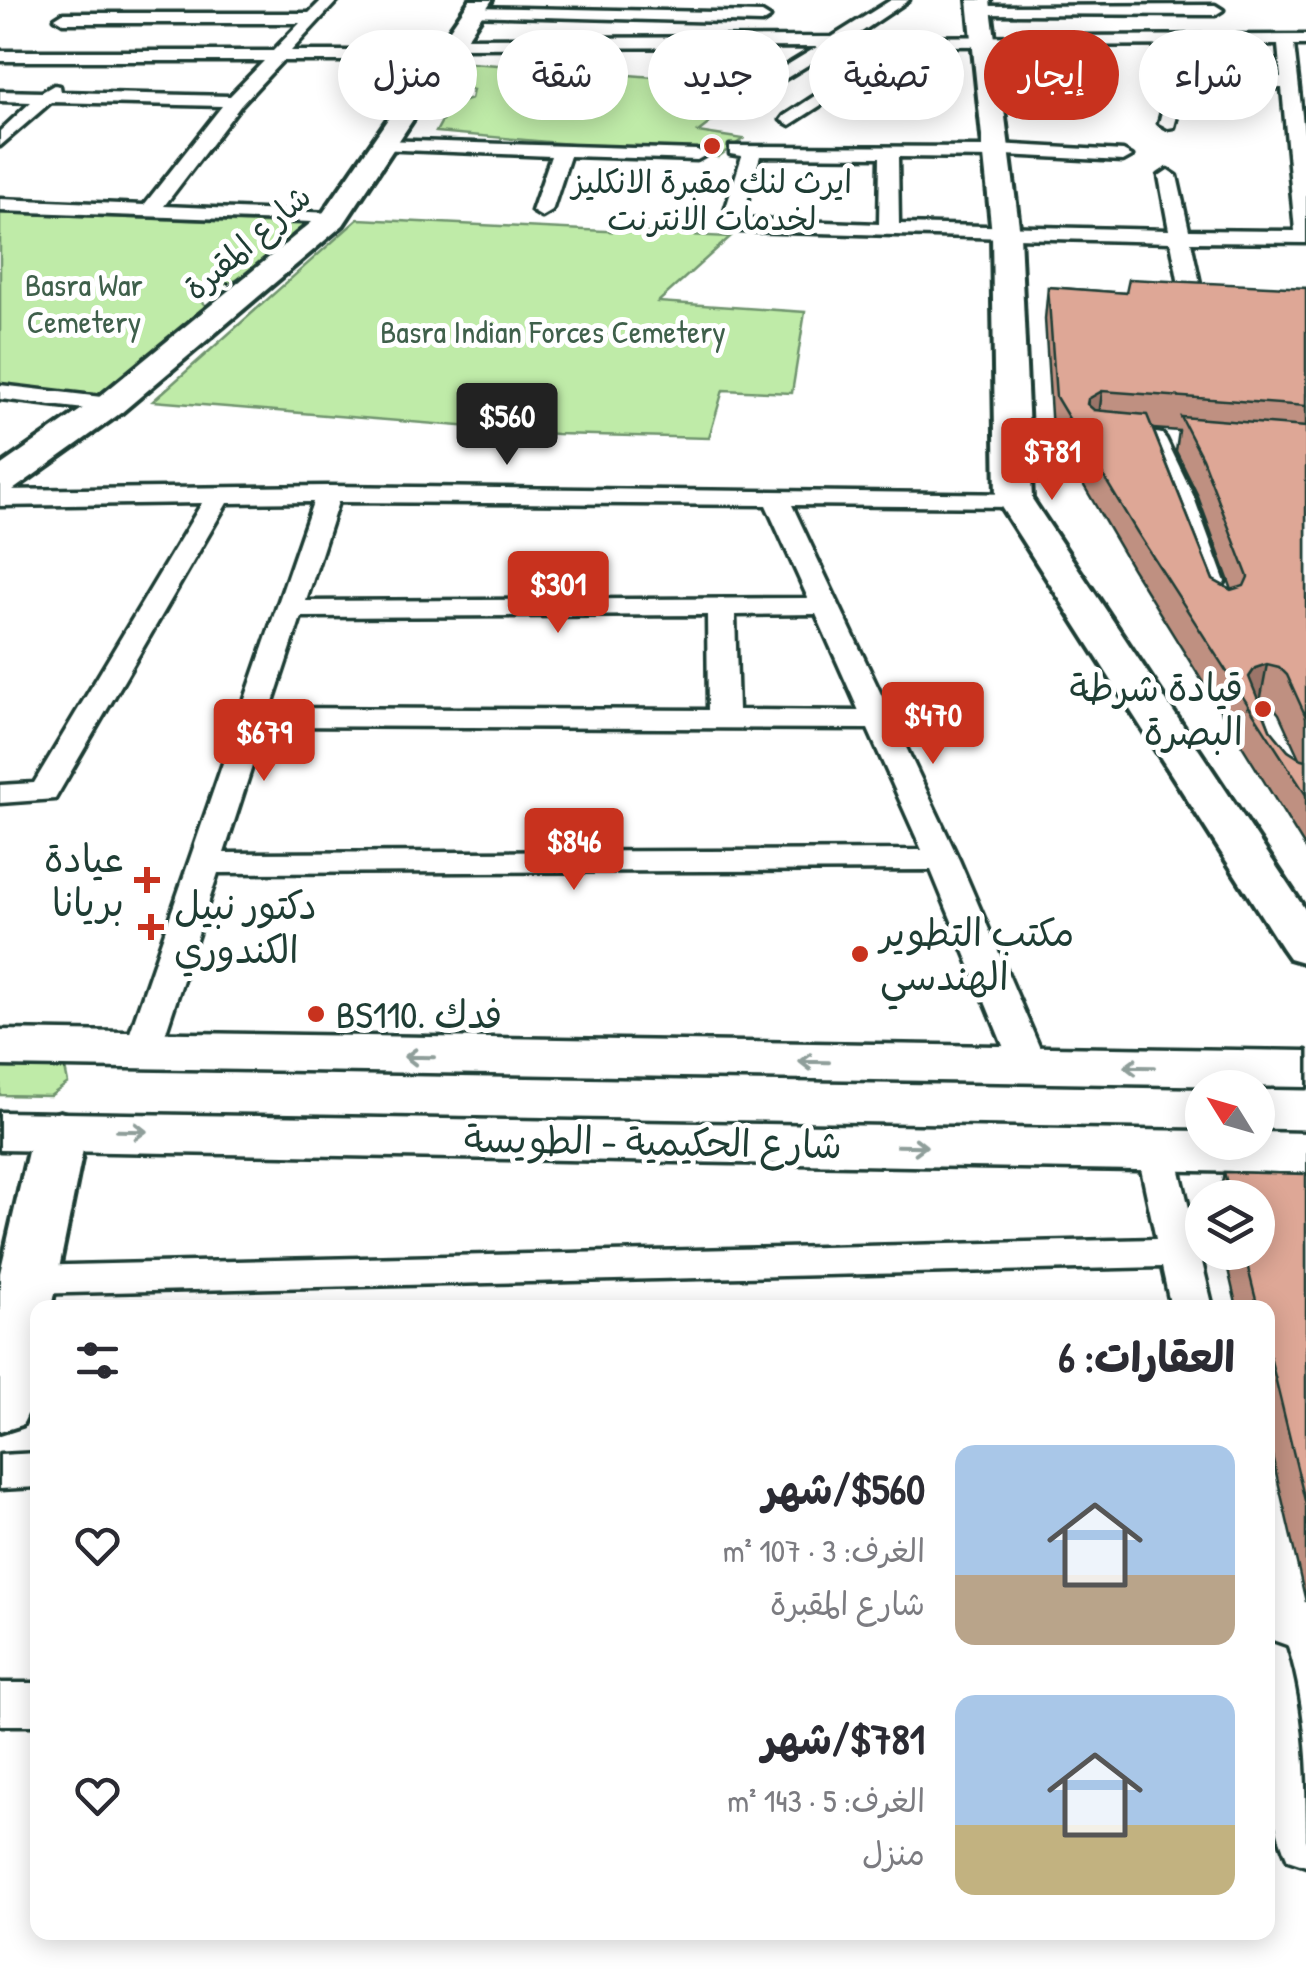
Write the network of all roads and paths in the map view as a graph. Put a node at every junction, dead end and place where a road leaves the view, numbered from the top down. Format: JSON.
{"nodes":[{"id":1,"x":79,"y":0,"type":"edge"},
{"id":2,"x":330,"y":0,"type":"edge"},
{"id":3,"x":901,"y":0,"type":"edge"},
{"id":4,"x":1211,"y":5,"type":"edge"},
{"id":5,"x":477,"y":6,"type":"edge"},
{"id":6,"x":982,"y":17,"type":"edge"},
{"id":7,"x":312,"y":18,"type":"junction"},
{"id":8,"x":762,"y":18,"type":"dead end"},
{"id":9,"x":460,"y":30,"type":"edge"},
{"id":10,"x":855,"y":30,"type":"edge"},
{"id":11,"x":943,"y":30,"type":"edge"},
{"id":12,"x":1230,"y":30,"type":"edge"},
{"id":13,"x":1139,"y":35,"type":"edge"},
{"id":14,"x":45,"y":37,"type":"junction"},
{"id":15,"x":1278,"y":40,"type":"edge"},
{"id":16,"x":1285,"y":40,"type":"junction"},
{"id":17,"x":1306,"y":40,"type":"edge"},
{"id":18,"x":809,"y":42,"type":"edge"},
{"id":19,"x":477,"y":48,"type":"edge"},
{"id":20,"x":338,"y":54,"type":"edge"},
{"id":21,"x":0,"y":56,"type":"edge"},
{"id":22,"x":87,"y":57,"type":"junction"},
{"id":23,"x":276,"y":57,"type":"junction"},
{"id":24,"x":1278,"y":84,"type":"edge"},
{"id":25,"x":1290,"y":84,"type":"junction"},
{"id":26,"x":0,"y":96,"type":"edge"},
{"id":27,"x":48,"y":96,"type":"junction"},
{"id":28,"x":234,"y":101,"type":"junction"},
{"id":29,"x":809,"y":107,"type":"edge"},
{"id":30,"x":400,"y":120,"type":"edge"},
{"id":31,"x":790,"y":120,"type":"dead end"},
{"id":32,"x":1169,"y":120,"type":"edge"},
{"id":33,"x":1168,"y":124,"type":"dead end"},
{"id":34,"x":0,"y":141,"type":"edge"},
{"id":35,"x":383,"y":145,"type":"junction"},
{"id":36,"x":558,"y":151,"type":"junction"},
{"id":37,"x":996,"y":151,"type":"junction"},
{"id":38,"x":889,"y":154,"type":"junction"},
{"id":39,"x":696,"y":155,"type":"dead end"},
{"id":40,"x":1123,"y":156,"type":"dead end"},
{"id":41,"x":1168,"y":176,"type":"dead end"},
{"id":42,"x":0,"y":205,"type":"edge"},
{"id":43,"x":150,"y":211,"type":"junction"},
{"id":44,"x":542,"y":211,"type":"dead end"},
{"id":45,"x":333,"y":218,"type":"junction"},
{"id":46,"x":889,"y":231,"type":"junction"},
{"id":47,"x":1006,"y":234,"type":"junction"},
{"id":48,"x":1182,"y":235,"type":"junction"},
{"id":49,"x":1306,"y":237,"type":"edge"},
{"id":50,"x":1194,"y":306,"type":"edge"},
{"id":51,"x":0,"y":392,"type":"edge"},
{"id":52,"x":110,"y":405,"type":"junction"},
{"id":53,"x":1116,"y":437,"type":"edge"},
{"id":54,"x":1154,"y":439,"type":"junction"},
{"id":55,"x":1189,"y":442,"type":"edge"},
{"id":56,"x":0,"y":482,"type":"edge"},
{"id":57,"x":220,"y":494,"type":"junction"},
{"id":58,"x":328,"y":494,"type":"junction"},
{"id":59,"x":775,"y":496,"type":"junction"},
{"id":60,"x":0,"y":498,"type":"edge"},
{"id":61,"x":1014,"y":499,"type":"junction"},
{"id":62,"x":1218,"y":598,"type":"edge"},
{"id":63,"x":721,"y":606,"type":"junction"},
{"id":64,"x":825,"y":606,"type":"junction"},
{"id":65,"x":290,"y":609,"type":"junction"},
{"id":66,"x":254,"y":718,"type":"junction"},
{"id":67,"x":723,"y":719,"type":"junction"},
{"id":68,"x":878,"y":720,"type":"junction"},
{"id":69,"x":0,"y":794,"type":"edge"},
{"id":70,"x":942,"y":860,"type":"junction"},
{"id":71,"x":206,"y":862,"type":"junction"},
{"id":72,"x":1306,"y":948,"type":"edge"},
{"id":73,"x":0,"y":1048,"type":"edge"},
{"id":74,"x":142,"y":1053,"type":"junction"},
{"id":75,"x":486,"y":1058,"type":"junction"},
{"id":76,"x":628,"y":1060,"type":"junction"},
{"id":77,"x":1029,"y":1065,"type":"junction"},
{"id":78,"x":1306,"y":1069,"type":"edge"},
{"id":79,"x":60,"y":1130,"type":"junction"},
{"id":80,"x":0,"y":1131,"type":"edge"},
{"id":81,"x":480,"y":1138,"type":"junction"},
{"id":82,"x":619,"y":1140,"type":"junction"},
{"id":83,"x":1156,"y":1150,"type":"junction"},
{"id":84,"x":1306,"y":1152,"type":"edge"},
{"id":85,"x":1178,"y":1252,"type":"junction"},
{"id":86,"x":28,"y":1280,"type":"junction"},
{"id":87,"x":1190,"y":1300,"type":"edge"},
{"id":88,"x":0,"y":1409,"type":"edge"},
{"id":89,"x":30,"y":1470,"type":"edge"},
{"id":90,"x":0,"y":1472,"type":"edge"},
{"id":91,"x":0,"y":1704,"type":"edge"},
{"id":92,"x":30,"y":1704,"type":"edge"},
{"id":93,"x":1275,"y":1705,"type":"edge"},
{"id":94,"x":1306,"y":1843,"type":"edge"}],
"edges":[{"from":1,"to":14,"type":"street"},
{"from":2,"to":7,"type":"street"},
{"from":3,"to":10,"type":"street"},
{"from":4,"to":6,"type":"street"},
{"from":4,"to":12,"type":"street"},
{"from":5,"to":8,"type":"street"},
{"from":5,"to":9,"type":"street","name":"شارع المقبرة"},
{"from":6,"to":11,"type":"street"},
{"from":6,"to":13,"type":"street"},
{"from":6,"to":37,"type":"street"},
{"from":7,"to":14,"type":"street"},
{"from":7,"to":23,"type":"street"},
{"from":14,"to":21,"type":"street"},
{"from":14,"to":22,"type":"street"},
{"from":15,"to":16,"type":"street"},
{"from":16,"to":17,"type":"street"},
{"from":16,"to":25,"type":"street"},
{"from":18,"to":19,"type":"street"},
{"from":20,"to":23,"type":"street"},
{"from":22,"to":23,"type":"street"},
{"from":22,"to":27,"type":"street"},
{"from":23,"to":28,"type":"street"},
{"from":24,"to":25,"type":"street"},
{"from":25,"to":49,"type":"street"},
{"from":26,"to":27,"type":"street"},
{"from":27,"to":28,"type":"street"},
{"from":27,"to":34,"type":"street"},
{"from":28,"to":43,"type":"street"},
{"from":29,"to":31,"type":"street"},
{"from":30,"to":35,"type":"street","name":"شارع المقبرة"},
{"from":32,"to":33,"type":"street"},
{"from":35,"to":36,"type":"street"},
{"from":35,"to":45,"type":"street","name":"شارع المقبرة"},
{"from":36,"to":39,"type":"street"},
{"from":36,"to":44,"type":"street"},
{"from":37,"to":38,"type":"street"},
{"from":37,"to":40,"type":"street"},
{"from":37,"to":47,"type":"street"},
{"from":38,"to":46,"type":"street"},
{"from":38,"to":46,"type":"street"},
{"from":41,"to":48,"type":"street"},
{"from":42,"to":43,"type":"street"},
{"from":43,"to":45,"type":"street"},
{"from":45,"to":52,"type":"street","name":"شارع المقبرة"},
{"from":46,"to":47,"type":"street"},
{"from":47,"to":48,"type":"street"},
{"from":47,"to":61,"type":"street"},
{"from":48,"to":49,"type":"street"},
{"from":48,"to":50,"type":"street"},
{"from":51,"to":52,"type":"street"},
{"from":52,"to":56,"type":"street","name":"شارع المقبرة"},
{"from":53,"to":54,"type":"street"},
{"from":54,"to":55,"type":"street"},
{"from":54,"to":62,"type":"street"},
{"from":57,"to":58,"type":"street"},
{"from":57,"to":60,"type":"street"},
{"from":57,"to":69,"type":"street"},
{"from":58,"to":59,"type":"street"},
{"from":58,"to":65,"type":"street"},
{"from":59,"to":61,"type":"street"},
{"from":59,"to":64,"type":"street"},
{"from":61,"to":72,"type":"street"},
{"from":63,"to":64,"type":"street"},
{"from":63,"to":65,"type":"street"},
{"from":63,"to":67,"type":"street"},
{"from":64,"to":68,"type":"street"},
{"from":65,"to":66,"type":"street"},
{"from":66,"to":67,"type":"street"},
{"from":66,"to":71,"type":"street"},
{"from":67,"to":68,"type":"street"},
{"from":68,"to":70,"type":"street"},
{"from":70,"to":71,"type":"street"},
{"from":70,"to":77,"type":"street"},
{"from":71,"to":74,"type":"street"},
{"from":73,"to":74,"type":"main road"},
{"from":75,"to":74,"type":"main road","one_way":true},
{"from":75,"to":76,"type":"main road"},
{"from":75,"to":81,"type":"main road"},
{"from":77,"to":76,"type":"main road","one_way":true},
{"from":76,"to":82,"type":"main road"},
{"from":78,"to":77,"type":"main road","one_way":true},
{"from":79,"to":80,"type":"main road","name":"شارع الحكيمية - الطويسة"},
{"from":79,"to":81,"type":"main road","name":"شارع الحكيمية - الطويسة","one_way":true},
{"from":79,"to":86,"type":"street"},
{"from":81,"to":82,"type":"main road","name":"شارع الحكيمية - الطويسة"},
{"from":82,"to":83,"type":"main road","name":"شارع الحكيمية - الطويسة","one_way":true},
{"from":83,"to":84,"type":"main road","name":"شارع الحكيمية - الطويسة"},
{"from":83,"to":85,"type":"street"},
{"from":85,"to":86,"type":"street"},
{"from":85,"to":87,"type":"street"},
{"from":86,"to":88,"type":"street"},
{"from":89,"to":90,"type":"street"},
{"from":91,"to":92,"type":"street"},
{"from":93,"to":94,"type":"street"}]}
